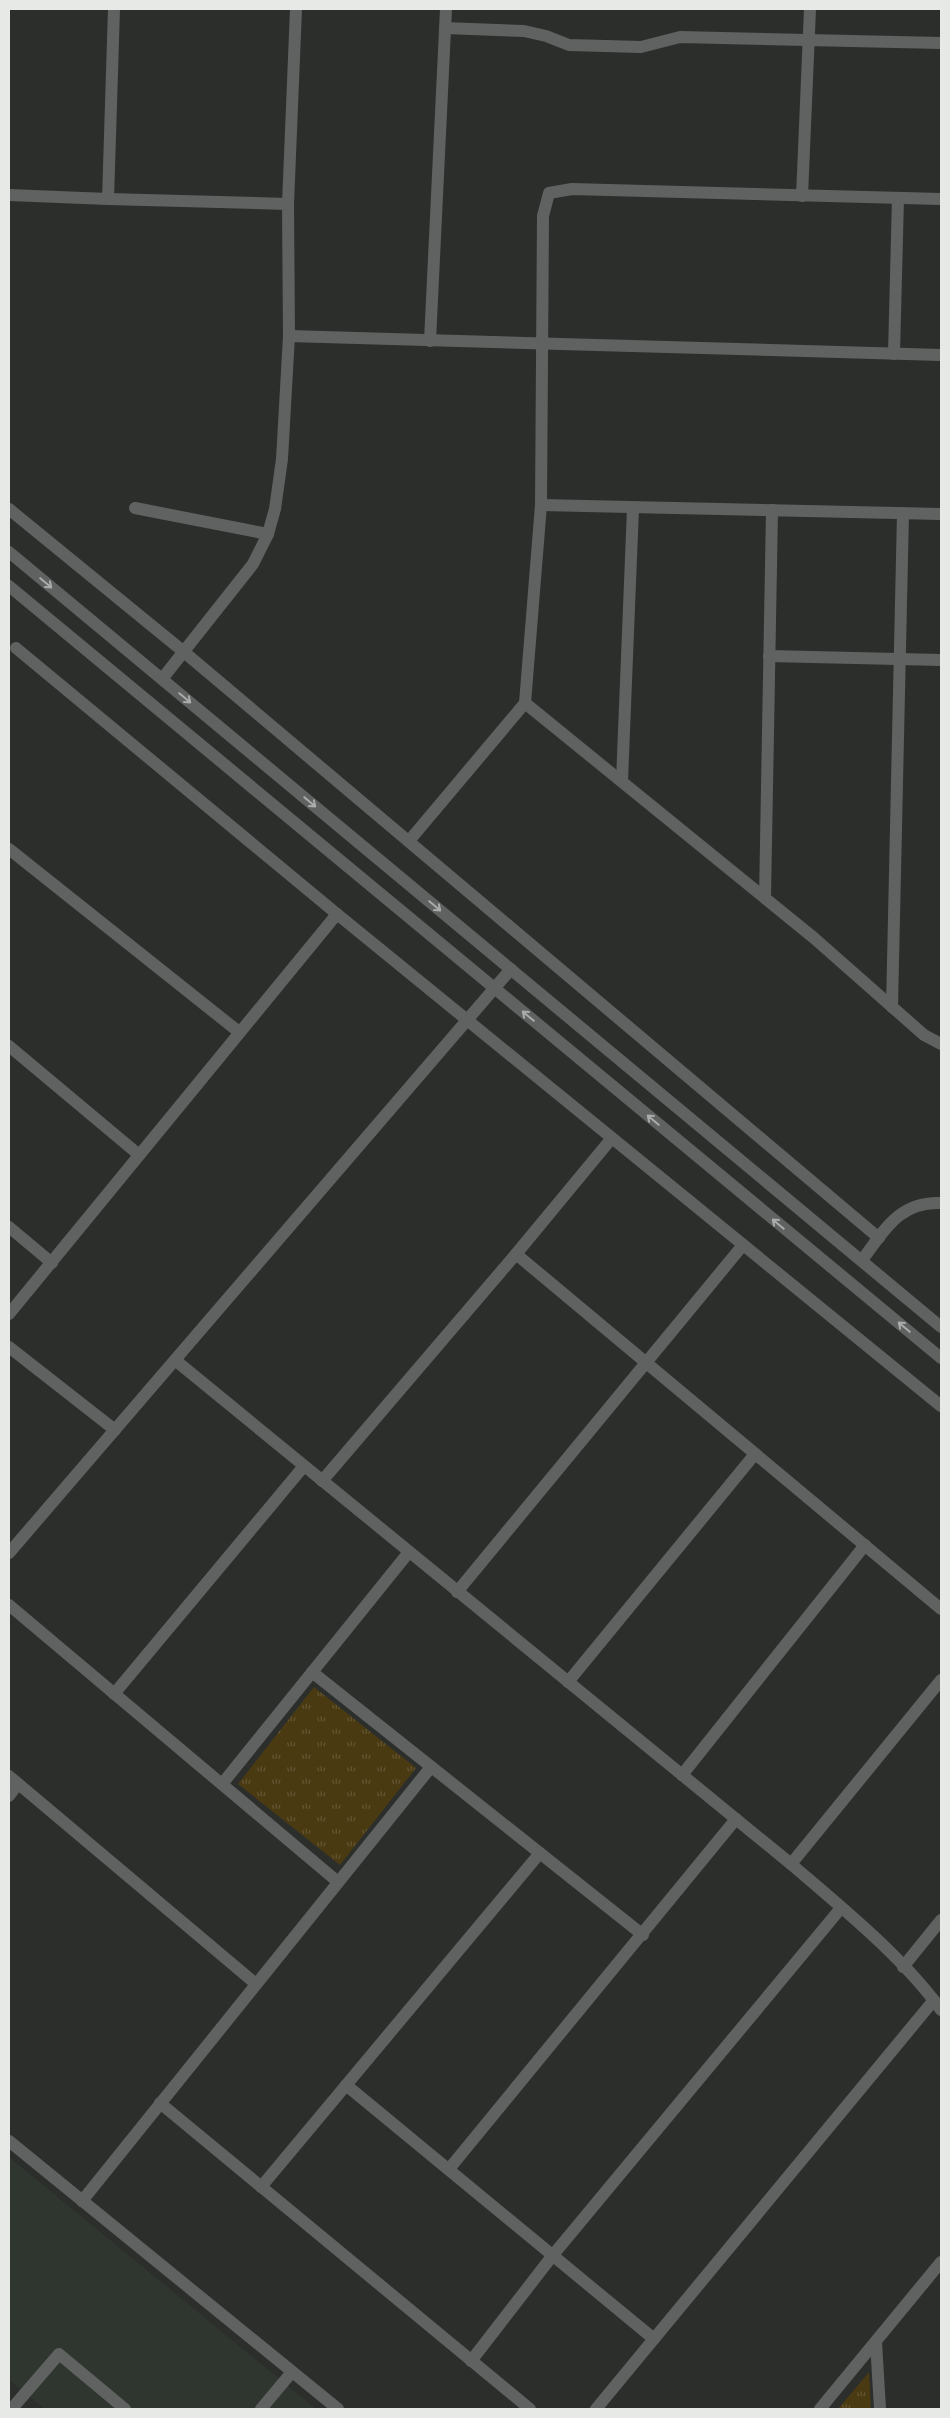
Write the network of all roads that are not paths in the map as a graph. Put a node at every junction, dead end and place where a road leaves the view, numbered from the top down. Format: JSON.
{"nodes":[{"id":1,"x":114,"y":9,"type":"edge"},
{"id":2,"x":296,"y":9,"type":"edge"},
{"id":3,"x":446,"y":9,"type":"edge"},
{"id":4,"x":810,"y":9,"type":"edge"},
{"id":5,"x":445,"y":28,"type":"junction"},
{"id":6,"x":809,"y":40,"type":"junction"},
{"id":7,"x":941,"y":43,"type":"edge"},
{"id":8,"x":9,"y":195,"type":"edge"},
{"id":9,"x":802,"y":196,"type":"junction"},
{"id":10,"x":898,"y":198,"type":"junction"},
{"id":11,"x":108,"y":199,"type":"junction"},
{"id":12,"x":941,"y":199,"type":"edge"},
{"id":13,"x":288,"y":204,"type":"junction"},
{"id":14,"x":290,"y":336,"type":"junction"},
{"id":15,"x":430,"y":341,"type":"junction"},
{"id":16,"x":542,"y":343,"type":"junction"},
{"id":17,"x":894,"y":354,"type":"junction"},
{"id":18,"x":941,"y":355,"type":"edge"},
{"id":19,"x":542,"y":506,"type":"junction"},
{"id":20,"x":135,"y":508,"type":"dead end"},
{"id":21,"x":632,"y":508,"type":"junction"},
{"id":22,"x":9,"y":509,"type":"edge"},
{"id":23,"x":772,"y":510,"type":"junction"},
{"id":24,"x":903,"y":513,"type":"junction"},
{"id":25,"x":941,"y":514,"type":"edge"},
{"id":26,"x":268,"y":534,"type":"junction"},
{"id":27,"x":9,"y":552,"type":"edge"},
{"id":28,"x":9,"y":586,"type":"edge"},
{"id":29,"x":16,"y":648,"type":"dead end"},
{"id":30,"x":184,"y":652,"type":"junction"},
{"id":31,"x":769,"y":656,"type":"junction"},
{"id":32,"x":901,"y":659,"type":"junction"},
{"id":33,"x":941,"y":660,"type":"edge"},
{"id":34,"x":162,"y":679,"type":"junction"},
{"id":35,"x":525,"y":704,"type":"junction"},
{"id":36,"x":622,"y":781,"type":"junction"},
{"id":37,"x":409,"y":841,"type":"junction"},
{"id":38,"x":9,"y":849,"type":"edge"},
{"id":39,"x":765,"y":898,"type":"junction"},
{"id":40,"x":337,"y":914,"type":"junction"},
{"id":41,"x":511,"y":969,"type":"junction"},
{"id":42,"x":494,"y":988,"type":"junction"},
{"id":43,"x":892,"y":1007,"type":"junction"},
{"id":44,"x":467,"y":1020,"type":"junction"},
{"id":45,"x":239,"y":1032,"type":"junction"},
{"id":46,"x":941,"y":1044,"type":"edge"},
{"id":47,"x":9,"y":1046,"type":"edge"},
{"id":48,"x":612,"y":1138,"type":"junction"},
{"id":49,"x":138,"y":1154,"type":"junction"},
{"id":50,"x":941,"y":1203,"type":"edge"},
{"id":51,"x":9,"y":1227,"type":"edge"},
{"id":52,"x":879,"y":1238,"type":"junction"},
{"id":53,"x":743,"y":1245,"type":"junction"},
{"id":54,"x":516,"y":1254,"type":"junction"},
{"id":55,"x":862,"y":1260,"type":"junction"},
{"id":56,"x":52,"y":1263,"type":"junction"},
{"id":57,"x":9,"y":1314,"type":"edge"},
{"id":58,"x":941,"y":1327,"type":"edge"},
{"id":59,"x":9,"y":1347,"type":"edge"},
{"id":60,"x":941,"y":1358,"type":"edge"},
{"id":61,"x":175,"y":1360,"type":"junction"},
{"id":62,"x":646,"y":1363,"type":"junction"},
{"id":63,"x":941,"y":1406,"type":"edge"},
{"id":64,"x":115,"y":1430,"type":"junction"},
{"id":65,"x":755,"y":1454,"type":"junction"},
{"id":66,"x":304,"y":1466,"type":"junction"},
{"id":67,"x":322,"y":1481,"type":"junction"},
{"id":68,"x":865,"y":1545,"type":"junction"},
{"id":69,"x":409,"y":1552,"type":"junction"},
{"id":70,"x":9,"y":1553,"type":"edge"},
{"id":71,"x":458,"y":1592,"type":"junction"},
{"id":72,"x":9,"y":1605,"type":"edge"},
{"id":73,"x":941,"y":1609,"type":"edge"},
{"id":74,"x":312,"y":1672,"type":"junction"},
{"id":75,"x":941,"y":1680,"type":"edge"},
{"id":76,"x":568,"y":1682,"type":"junction"},
{"id":77,"x":114,"y":1694,"type":"junction"},
{"id":78,"x":430,"y":1767,"type":"junction"},
{"id":79,"x":682,"y":1775,"type":"junction"},
{"id":80,"x":14,"y":1780,"type":"edge"},
{"id":81,"x":222,"y":1784,"type":"junction"},
{"id":82,"x":9,"y":1796,"type":"edge"},
{"id":83,"x":736,"y":1819,"type":"junction"},
{"id":84,"x":540,"y":1853,"type":"junction"},
{"id":85,"x":791,"y":1864,"type":"junction"},
{"id":86,"x":338,"y":1882,"type":"junction"},
{"id":87,"x":841,"y":1908,"type":"junction"},
{"id":88,"x":941,"y":1920,"type":"edge"},
{"id":89,"x":643,"y":1935,"type":"junction"},
{"id":90,"x":903,"y":1967,"type":"junction"},
{"id":91,"x":256,"y":1984,"type":"junction"},
{"id":92,"x":938,"y":2005,"type":"edge"},
{"id":93,"x":346,"y":2085,"type":"junction"},
{"id":94,"x":160,"y":2103,"type":"junction"},
{"id":95,"x":9,"y":2140,"type":"edge"},
{"id":96,"x":449,"y":2170,"type":"junction"},
{"id":97,"x":261,"y":2187,"type":"junction"},
{"id":98,"x":82,"y":2201,"type":"junction"},
{"id":99,"x":553,"y":2255,"type":"junction"},
{"id":100,"x":941,"y":2262,"type":"edge"},
{"id":101,"x":654,"y":2339,"type":"junction"},
{"id":102,"x":876,"y":2342,"type":"junction"},
{"id":103,"x":472,"y":2361,"type":"junction"},
{"id":104,"x":292,"y":2372,"type":"junction"},
{"id":105,"x":15,"y":2405,"type":"edge"},
{"id":106,"x":125,"y":2409,"type":"edge"},
{"id":107,"x":261,"y":2409,"type":"edge"},
{"id":108,"x":338,"y":2409,"type":"edge"},
{"id":109,"x":530,"y":2409,"type":"edge"},
{"id":110,"x":596,"y":2409,"type":"edge"},
{"id":111,"x":820,"y":2409,"type":"edge"},
{"id":112,"x":880,"y":2409,"type":"edge"}],
"edges":[{"from":1,"to":11,"type":"street"},
{"from":2,"to":13,"type":"street"},
{"from":3,"to":5,"type":"street"},
{"from":4,"to":6,"type":"street"},
{"from":5,"to":6,"type":"street"},
{"from":5,"to":15,"type":"street"},
{"from":6,"to":7,"type":"street"},
{"from":6,"to":9,"type":"street"},
{"from":8,"to":11,"type":"street"},
{"from":9,"to":10,"type":"street"},
{"from":9,"to":16,"type":"street"},
{"from":10,"to":12,"type":"street"},
{"from":10,"to":17,"type":"street"},
{"from":11,"to":13,"type":"street"},
{"from":13,"to":14,"type":"street"},
{"from":14,"to":15,"type":"street"},
{"from":14,"to":26,"type":"street"},
{"from":15,"to":16,"type":"street"},
{"from":16,"to":17,"type":"street"},
{"from":16,"to":19,"type":"street"},
{"from":17,"to":18,"type":"street"},
{"from":19,"to":21,"type":"street"},
{"from":19,"to":35,"type":"street"},
{"from":20,"to":26,"type":"street"},
{"from":21,"to":23,"type":"street"},
{"from":21,"to":36,"type":"street"},
{"from":22,"to":30,"type":"street"},
{"from":23,"to":24,"type":"street"},
{"from":23,"to":31,"type":"street"},
{"from":24,"to":25,"type":"street"},
{"from":24,"to":32,"type":"street"},
{"from":26,"to":30,"type":"street"},
{"from":27,"to":34,"type":"street","one_way":true},
{"from":28,"to":42,"type":"street"},
{"from":29,"to":40,"type":"street"},
{"from":30,"to":34,"type":"street"},
{"from":30,"to":37,"type":"street"},
{"from":31,"to":32,"type":"street"},
{"from":31,"to":39,"type":"street"},
{"from":32,"to":33,"type":"street"},
{"from":32,"to":43,"type":"street"},
{"from":34,"to":41,"type":"street","one_way":true},
{"from":35,"to":36,"type":"street"},
{"from":35,"to":37,"type":"street"},
{"from":36,"to":39,"type":"street"},
{"from":37,"to":52,"type":"street"},
{"from":38,"to":45,"type":"street"},
{"from":39,"to":43,"type":"street"},
{"from":40,"to":44,"type":"street"},
{"from":40,"to":45,"type":"street"},
{"from":41,"to":42,"type":"street"},
{"from":41,"to":55,"type":"street"},
{"from":42,"to":44,"type":"street"},
{"from":60,"to":42,"type":"street","one_way":true},
{"from":43,"to":46,"type":"street"},
{"from":44,"to":48,"type":"street"},
{"from":44,"to":61,"type":"street"},
{"from":45,"to":49,"type":"street"},
{"from":47,"to":49,"type":"street"},
{"from":48,"to":53,"type":"street"},
{"from":48,"to":54,"type":"street"},
{"from":49,"to":56,"type":"street"},
{"from":50,"to":52,"type":"street"},
{"from":51,"to":56,"type":"street"},
{"from":52,"to":55,"type":"street"},
{"from":53,"to":62,"type":"street"},
{"from":53,"to":63,"type":"street"},
{"from":54,"to":62,"type":"street"},
{"from":54,"to":67,"type":"street"},
{"from":55,"to":58,"type":"street"},
{"from":56,"to":57,"type":"street"},
{"from":59,"to":64,"type":"street"},
{"from":61,"to":64,"type":"street"},
{"from":61,"to":66,"type":"street"},
{"from":62,"to":65,"type":"street"},
{"from":62,"to":71,"type":"street"},
{"from":64,"to":70,"type":"street"},
{"from":65,"to":68,"type":"street"},
{"from":65,"to":76,"type":"street"},
{"from":66,"to":67,"type":"street"},
{"from":66,"to":77,"type":"street"},
{"from":67,"to":69,"type":"street"},
{"from":68,"to":73,"type":"street"},
{"from":68,"to":79,"type":"street"},
{"from":69,"to":71,"type":"street"},
{"from":69,"to":74,"type":"street"},
{"from":71,"to":76,"type":"street"},
{"from":72,"to":77,"type":"street"},
{"from":74,"to":78,"type":"street"},
{"from":74,"to":81,"type":"street"},
{"from":75,"to":85,"type":"street"},
{"from":76,"to":79,"type":"street"},
{"from":77,"to":81,"type":"street"},
{"from":78,"to":84,"type":"street"},
{"from":78,"to":86,"type":"street"},
{"from":79,"to":83,"type":"street"},
{"from":80,"to":82,"type":"street"},
{"from":80,"to":91,"type":"street"},
{"from":81,"to":86,"type":"street"},
{"from":83,"to":85,"type":"street"},
{"from":83,"to":89,"type":"street"},
{"from":84,"to":89,"type":"street"},
{"from":84,"to":93,"type":"street"},
{"from":85,"to":87,"type":"street"},
{"from":86,"to":91,"type":"street"},
{"from":87,"to":90,"type":"street"},
{"from":87,"to":99,"type":"street"},
{"from":88,"to":90,"type":"street"},
{"from":89,"to":96,"type":"street"},
{"from":90,"to":92,"type":"street"},
{"from":91,"to":94,"type":"street"},
{"from":92,"to":101,"type":"street"},
{"from":93,"to":96,"type":"street"},
{"from":93,"to":97,"type":"street"},
{"from":94,"to":97,"type":"street"},
{"from":94,"to":98,"type":"street"},
{"from":95,"to":98,"type":"street"},
{"from":96,"to":99,"type":"street"},
{"from":97,"to":103,"type":"street"},
{"from":98,"to":104,"type":"street"},
{"from":99,"to":101,"type":"street"},
{"from":99,"to":103,"type":"street"},
{"from":100,"to":102,"type":"street"},
{"from":101,"to":110,"type":"street"},
{"from":102,"to":111,"type":"street"},
{"from":102,"to":112,"type":"street"},
{"from":103,"to":109,"type":"street"},
{"from":104,"to":107,"type":"street"},
{"from":104,"to":108,"type":"street"},
{"from":105,"to":106,"type":"street"}]}
